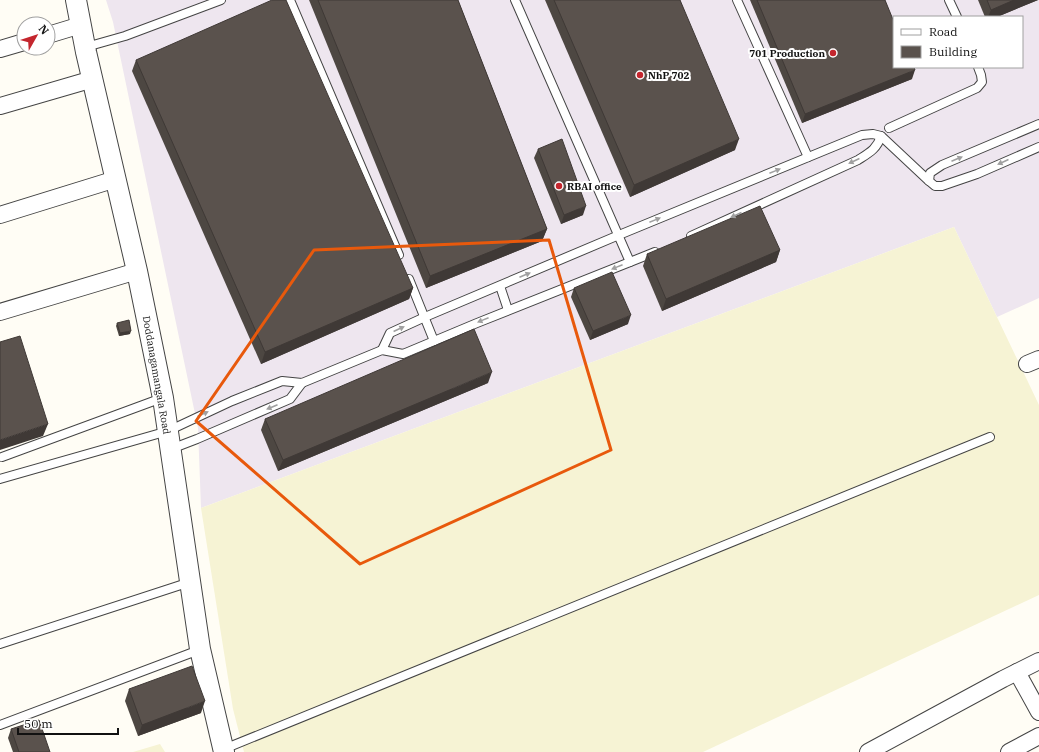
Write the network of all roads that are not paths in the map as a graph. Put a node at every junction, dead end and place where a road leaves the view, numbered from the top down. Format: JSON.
{"nodes":[{"id":1,"x":76,"y":0,"type":"edge"},
{"id":2,"x":221,"y":0,"type":"edge"},
{"id":3,"x":290,"y":0,"type":"edge"},
{"id":4,"x":515,"y":0,"type":"edge"},
{"id":5,"x":737,"y":0,"type":"edge"},
{"id":6,"x":950,"y":0,"type":"edge"},
{"id":7,"x":957,"y":16,"type":"edge"},
{"id":8,"x":81,"y":25,"type":"junction"},
{"id":9,"x":56,"y":33,"type":"edge"},
{"id":10,"x":16,"y":45,"type":"edge"},
{"id":11,"x":85,"y":47,"type":"junction"},
{"id":12,"x":0,"y":50,"type":"edge"},
{"id":13,"x":978,"y":68,"type":"edge"},
{"id":14,"x":93,"y":79,"type":"junction"},
{"id":15,"x":0,"y":106,"type":"edge"},
{"id":16,"x":1039,"y":124,"type":"edge"},
{"id":17,"x":889,"y":128,"type":"dead end"},
{"id":18,"x":881,"y":136,"type":"junction"},
{"id":19,"x":1039,"y":147,"type":"edge"},
{"id":20,"x":808,"y":157,"type":"junction"},
{"id":21,"x":116,"y":179,"type":"junction"},
{"id":22,"x":929,"y":181,"type":"junction"},
{"id":23,"x":0,"y":215,"type":"edge"},
{"id":24,"x":618,"y":235,"type":"junction"},
{"id":25,"x":681,"y":240,"type":"edge"},
{"id":26,"x":659,"y":250,"type":"edge"},
{"id":27,"x":400,"y":260,"type":"edge"},
{"id":28,"x":630,"y":262,"type":"junction"},
{"id":29,"x":138,"y":271,"type":"junction"},
{"id":30,"x":407,"y":274,"type":"edge"},
{"id":31,"x":500,"y":286,"type":"junction"},
{"id":32,"x":508,"y":310,"type":"junction"},
{"id":33,"x":0,"y":312,"type":"edge"},
{"id":34,"x":425,"y":318,"type":"junction"},
{"id":35,"x":434,"y":341,"type":"junction"},
{"id":36,"x":382,"y":350,"type":"junction"},
{"id":37,"x":302,"y":383,"type":"junction"},
{"id":38,"x":163,"y":398,"type":"junction"},
{"id":39,"x":990,"y":437,"type":"dead end"},
{"id":40,"x":169,"y":440,"type":"junction"},
{"id":41,"x":2,"y":457,"type":"dead end"},
{"id":42,"x":0,"y":479,"type":"edge"},
{"id":43,"x":190,"y":582,"type":"junction"},
{"id":44,"x":0,"y":644,"type":"edge"},
{"id":45,"x":200,"y":649,"type":"junction"},
{"id":46,"x":1039,"y":661,"type":"edge"},
{"id":47,"x":1017,"y":672,"type":"junction"},
{"id":48,"x":1039,"y":712,"type":"edge"},
{"id":49,"x":0,"y":726,"type":"edge"},
{"id":50,"x":1039,"y":736,"type":"edge"},
{"id":51,"x":224,"y":751,"type":"edge"},
{"id":52,"x":868,"y":752,"type":"edge"},
{"id":53,"x":1009,"y":752,"type":"edge"}],
"edges":[{"from":1,"to":8,"type":"street","name":"Doddanagamangala Road"},
{"from":2,"to":11,"type":"lane"},
{"from":3,"to":27,"type":"lane"},
{"from":4,"to":24,"type":"lane"},
{"from":5,"to":20,"type":"lane"},
{"from":6,"to":7,"type":"lane"},
{"from":8,"to":9,"type":"street"},
{"from":8,"to":11,"type":"street","name":"Doddanagamangala Road"},
{"from":10,"to":12,"type":"street"},
{"from":11,"to":14,"type":"street","name":"Doddanagamangala Road"},
{"from":13,"to":17,"type":"lane"},
{"from":14,"to":15,"type":"street"},
{"from":14,"to":21,"type":"street","name":"Doddanagamangala Road"},
{"from":22,"to":16,"type":"lane","one_way":true},
{"from":18,"to":20,"type":"lane"},
{"from":18,"to":22,"type":"lane"},
{"from":18,"to":25,"type":"lane","one_way":true},
{"from":19,"to":22,"type":"lane","one_way":true},
{"from":24,"to":20,"type":"lane","one_way":true},
{"from":21,"to":23,"type":"street"},
{"from":21,"to":29,"type":"street","name":"Doddanagamangala Road"},
{"from":24,"to":28,"type":"lane"},
{"from":31,"to":24,"type":"lane","one_way":true},
{"from":26,"to":28,"type":"lane"},
{"from":28,"to":32,"type":"lane","one_way":true},
{"from":29,"to":33,"type":"street"},
{"from":29,"to":38,"type":"street","name":"Doddanagamangala Road"},
{"from":30,"to":34,"type":"lane"},
{"from":31,"to":32,"type":"lane"},
{"from":31,"to":34,"type":"lane"},
{"from":32,"to":35,"type":"lane","one_way":true},
{"from":34,"to":35,"type":"lane"},
{"from":36,"to":34,"type":"lane","one_way":true},
{"from":35,"to":36,"type":"lane"},
{"from":36,"to":37,"type":"lane"},
{"from":40,"to":37,"type":"lane","one_way":true},
{"from":37,"to":40,"type":"lane","one_way":true},
{"from":38,"to":40,"type":"street","name":"Doddanagamangala Road"},
{"from":38,"to":41,"type":"lane"},
{"from":39,"to":51,"type":"lane"},
{"from":40,"to":42,"type":"lane"},
{"from":40,"to":43,"type":"street","name":"Doddanagamangala Road"},
{"from":43,"to":44,"type":"lane"},
{"from":43,"to":45,"type":"street","name":"Doddanagamangala Road"},
{"from":45,"to":49,"type":"lane"},
{"from":45,"to":51,"type":"street","name":"Doddanagamangala Road"},
{"from":46,"to":47,"type":"street"},
{"from":47,"to":48,"type":"street"},
{"from":47,"to":52,"type":"street"},
{"from":50,"to":53,"type":"street"}]}
